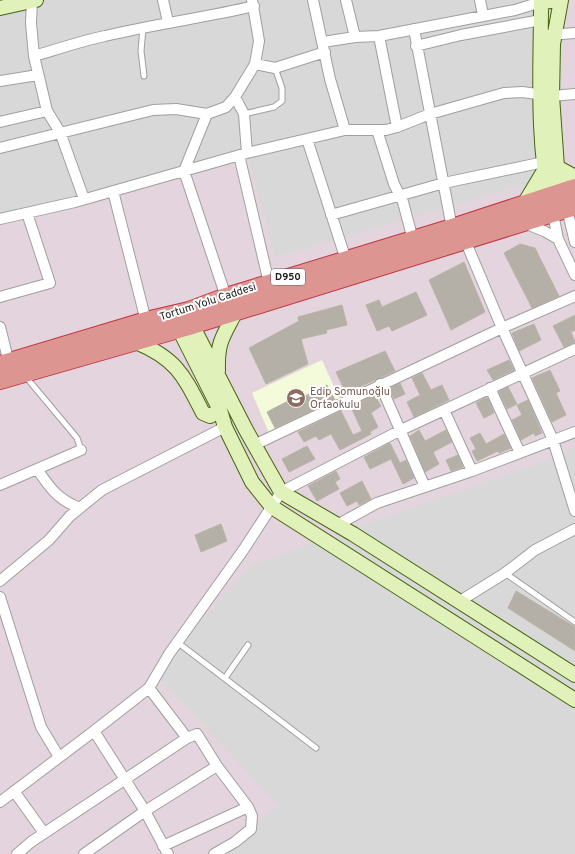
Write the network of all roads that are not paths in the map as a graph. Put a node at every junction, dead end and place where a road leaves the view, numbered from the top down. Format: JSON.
{"nodes":[{"id":1,"x":34,"y":0,"type":"edge"},
{"id":2,"x":163,"y":0,"type":"edge"},
{"id":3,"x":313,"y":0,"type":"edge"},
{"id":4,"x":346,"y":0,"type":"edge"},
{"id":5,"x":480,"y":0,"type":"edge"},
{"id":6,"x":561,"y":0,"type":"edge"},
{"id":7,"x":541,"y":2,"type":"junction"},
{"id":8,"x":253,"y":3,"type":"edge"},
{"id":9,"x":0,"y":8,"type":"edge"},
{"id":10,"x":482,"y":15,"type":"junction"},
{"id":11,"x":541,"y":20,"type":"junction"},
{"id":12,"x":168,"y":22,"type":"junction"},
{"id":13,"x":143,"y":28,"type":"junction"},
{"id":14,"x":414,"y":28,"type":"junction"},
{"id":15,"x":575,"y":33,"type":"edge"},
{"id":16,"x":548,"y":35,"type":"junction"},
{"id":17,"x":379,"y":36,"type":"junction"},
{"id":18,"x":355,"y":37,"type":"junction"},
{"id":19,"x":323,"y":42,"type":"junction"},
{"id":20,"x":416,"y":46,"type":"junction"},
{"id":21,"x":325,"y":52,"type":"junction"},
{"id":22,"x":34,"y":56,"type":"junction"},
{"id":23,"x":255,"y":64,"type":"junction"},
{"id":24,"x":275,"y":68,"type":"junction"},
{"id":25,"x":38,"y":75,"type":"junction"},
{"id":26,"x":144,"y":76,"type":"dead end"},
{"id":27,"x":0,"y":82,"type":"edge"},
{"id":28,"x":575,"y":94,"type":"edge"},
{"id":29,"x":546,"y":96,"type":"junction"},
{"id":30,"x":235,"y":97,"type":"junction"},
{"id":31,"x":47,"y":111,"type":"junction"},
{"id":32,"x":207,"y":114,"type":"junction"},
{"id":33,"x":244,"y":114,"type":"junction"},
{"id":34,"x":430,"y":114,"type":"junction"},
{"id":35,"x":0,"y":122,"type":"edge"},
{"id":36,"x":397,"y":128,"type":"junction"},
{"id":37,"x":345,"y":130,"type":"junction"},
{"id":38,"x":377,"y":130,"type":"junction"},
{"id":39,"x":60,"y":132,"type":"junction"},
{"id":40,"x":307,"y":139,"type":"junction"},
{"id":41,"x":0,"y":148,"type":"edge"},
{"id":42,"x":243,"y":154,"type":"junction"},
{"id":43,"x":549,"y":166,"type":"junction"},
{"id":44,"x":184,"y":171,"type":"junction"},
{"id":45,"x":575,"y":177,"type":"edge"},
{"id":46,"x":444,"y":183,"type":"junction"},
{"id":47,"x":113,"y":191,"type":"junction"},
{"id":48,"x":400,"y":194,"type":"junction"},
{"id":49,"x":84,"y":199,"type":"junction"},
{"id":50,"x":563,"y":201,"type":"edge"},
{"id":51,"x":524,"y":204,"type":"junction"},
{"id":52,"x":27,"y":213,"type":"junction"},
{"id":53,"x":331,"y":215,"type":"junction"},
{"id":54,"x":0,"y":219,"type":"edge"},
{"id":55,"x":524,"y":223,"type":"junction"},
{"id":56,"x":458,"y":234,"type":"junction"},
{"id":57,"x":558,"y":239,"type":"junction"},
{"id":58,"x":575,"y":239,"type":"edge"},
{"id":59,"x":412,"y":240,"type":"junction"},
{"id":60,"x":346,"y":260,"type":"junction"},
{"id":61,"x":572,"y":260,"type":"edge"},
{"id":62,"x":575,"y":275,"type":"edge"},
{"id":63,"x":269,"y":283,"type":"junction"},
{"id":64,"x":575,"y":296,"type":"edge"},
{"id":65,"x":0,"y":297,"type":"edge"},
{"id":66,"x":231,"y":304,"type":"junction"},
{"id":67,"x":184,"y":320,"type":"junction"},
{"id":68,"x":146,"y":321,"type":"junction"},
{"id":69,"x":0,"y":327,"type":"edge"},
{"id":70,"x":502,"y":328,"type":"junction"},
{"id":71,"x":136,"y":342,"type":"junction"},
{"id":72,"x":575,"y":348,"type":"edge"},
{"id":73,"x":4,"y":364,"type":"edge"},
{"id":74,"x":524,"y":373,"type":"junction"},
{"id":75,"x":24,"y":374,"type":"junction"},
{"id":76,"x":218,"y":375,"type":"junction"},
{"id":77,"x":0,"y":380,"type":"edge"},
{"id":78,"x":380,"y":384,"type":"junction"},
{"id":79,"x":490,"y":388,"type":"junction"},
{"id":80,"x":220,"y":410,"type":"junction"},
{"id":81,"x":444,"y":410,"type":"junction"},
{"id":82,"x":233,"y":423,"type":"junction"},
{"id":83,"x":401,"y":430,"type":"junction"},
{"id":84,"x":575,"y":432,"type":"edge"},
{"id":85,"x":553,"y":440,"type":"junction"},
{"id":86,"x":254,"y":445,"type":"junction"},
{"id":87,"x":81,"y":450,"type":"joint"},
{"id":88,"x":520,"y":453,"type":"junction"},
{"id":89,"x":37,"y":469,"type":"junction"},
{"id":90,"x":472,"y":472,"type":"junction"},
{"id":91,"x":0,"y":486,"type":"edge"},
{"id":92,"x":425,"y":487,"type":"junction"},
{"id":93,"x":281,"y":492,"type":"junction"},
{"id":94,"x":272,"y":507,"type":"junction"},
{"id":95,"x":80,"y":508,"type":"junction"},
{"id":96,"x":575,"y":511,"type":"edge"},
{"id":97,"x":337,"y":525,"type":"junction"},
{"id":98,"x":575,"y":529,"type":"edge"},
{"id":99,"x":505,"y":573,"type":"junction"},
{"id":100,"x":0,"y":581,"type":"edge"},
{"id":101,"x":0,"y":597,"type":"edge"},
{"id":102,"x":460,"y":601,"type":"junction"},
{"id":103,"x":575,"y":622,"type":"edge"},
{"id":104,"x":177,"y":642,"type":"junction"},
{"id":105,"x":248,"y":644,"type":"dead end"},
{"id":106,"x":575,"y":675,"type":"edge"},
{"id":107,"x":225,"y":678,"type":"junction"},
{"id":108,"x":150,"y":688,"type":"junction"},
{"id":109,"x":575,"y":700,"type":"edge"},
{"id":110,"x":94,"y":731,"type":"junction"},
{"id":111,"x":187,"y":738,"type":"junction"},
{"id":112,"x":316,"y":748,"type":"dead end"},
{"id":113,"x":58,"y":757,"type":"junction"},
{"id":114,"x":216,"y":766,"type":"junction"},
{"id":115,"x":124,"y":780,"type":"junction"},
{"id":116,"x":14,"y":791,"type":"junction"},
{"id":117,"x":0,"y":802,"type":"edge"},
{"id":118,"x":248,"y":807,"type":"junction"},
{"id":119,"x":145,"y":811,"type":"junction"},
{"id":120,"x":44,"y":833,"type":"junction"},
{"id":121,"x":165,"y":850,"type":"edge"},
{"id":122,"x":17,"y":854,"type":"edge"},
{"id":123,"x":84,"y":854,"type":"edge"},
{"id":124,"x":214,"y":854,"type":"edge"}],
"edges":[{"from":1,"to":9,"type":"main road"},
{"from":1,"to":22,"type":"street"},
{"from":2,"to":12,"type":"street"},
{"from":3,"to":19,"type":"street"},
{"from":4,"to":18,"type":"street"},
{"from":5,"to":10,"type":"street"},
{"from":6,"to":7,"type":"main road"},
{"from":6,"to":16,"type":"main road"},
{"from":7,"to":10,"type":"street"},
{"from":7,"to":11,"type":"main road"},
{"from":8,"to":12,"type":"street"},
{"from":8,"to":23,"type":"street"},
{"from":10,"to":14,"type":"street"},
{"from":11,"to":16,"type":"main road"},
{"from":11,"to":20,"type":"street"},
{"from":12,"to":13,"type":"street"},
{"from":13,"to":22,"type":"street"},
{"from":13,"to":26,"type":"lane"},
{"from":14,"to":17,"type":"street"},
{"from":14,"to":20,"type":"street"},
{"from":15,"to":16,"type":"street"},
{"from":16,"to":29,"type":"main road"},
{"from":17,"to":18,"type":"street"},
{"from":17,"to":36,"type":"street"},
{"from":18,"to":19,"type":"street"},
{"from":19,"to":21,"type":"street"},
{"from":20,"to":34,"type":"street"},
{"from":21,"to":24,"type":"street"},
{"from":21,"to":37,"type":"street"},
{"from":22,"to":25,"type":"street"},
{"from":23,"to":24,"type":"street"},
{"from":23,"to":30,"type":"street"},
{"from":24,"to":33,"type":"lane"},
{"from":25,"to":27,"type":"street"},
{"from":25,"to":31,"type":"street"},
{"from":28,"to":29,"type":"street"},
{"from":29,"to":34,"type":"street"},
{"from":29,"to":43,"type":"main road"},
{"from":30,"to":32,"type":"street"},
{"from":30,"to":33,"type":"street"},
{"from":31,"to":35,"type":"street"},
{"from":31,"to":39,"type":"street"},
{"from":32,"to":39,"type":"street"},
{"from":32,"to":44,"type":"street"},
{"from":33,"to":42,"type":"street"},
{"from":34,"to":36,"type":"street"},
{"from":34,"to":46,"type":"street"},
{"from":36,"to":38,"type":"street"},
{"from":37,"to":38,"type":"street"},
{"from":37,"to":40,"type":"street"},
{"from":38,"to":48,"type":"street"},
{"from":39,"to":41,"type":"street"},
{"from":39,"to":49,"type":"street"},
{"from":40,"to":42,"type":"street"},
{"from":40,"to":53,"type":"street"},
{"from":42,"to":44,"type":"street"},
{"from":42,"to":63,"type":"street"},
{"from":43,"to":45,"type":"main road"},
{"from":43,"to":46,"type":"street"},
{"from":43,"to":50,"type":"main road"},
{"from":43,"to":51,"type":"main road"},
{"from":44,"to":47,"type":"street"},
{"from":44,"to":66,"type":"street"},
{"from":46,"to":48,"type":"street"},
{"from":46,"to":56,"type":"street"},
{"from":47,"to":49,"type":"street"},
{"from":47,"to":68,"type":"street"},
{"from":48,"to":53,"type":"street"},
{"from":48,"to":59,"type":"street"},
{"from":49,"to":52,"type":"street"},
{"from":50,"to":51,"type":"highway","name":"Tortum Yolu Caddesi","number":"D950"},
{"from":50,"to":55,"type":"highway","name":"Tortum Yolu Caddesi","number":"D950"},
{"from":50,"to":57,"type":"street"},
{"from":50,"to":58,"type":"street"},
{"from":51,"to":56,"type":"highway","name":"Tortum Yolu Caddesi","number":"D950"},
{"from":52,"to":54,"type":"street"},
{"from":52,"to":65,"type":"street"},
{"from":53,"to":60,"type":"street"},
{"from":55,"to":56,"type":"highway","name":"Tortum Yolu Caddesi","number":"D950"},
{"from":55,"to":57,"type":"street"},
{"from":56,"to":59,"type":"highway","name":"Tortum Yolu Caddesi","number":"D950"},
{"from":56,"to":66,"type":"highway","name":"Tortum Yolu Caddesi","number":"D950"},
{"from":56,"to":70,"type":"street"},
{"from":57,"to":61,"type":"street"},
{"from":58,"to":61,"type":"street"},
{"from":59,"to":60,"type":"highway","name":"Tortum Yolu Caddesi","number":"D950"},
{"from":60,"to":63,"type":"highway","name":"Tortum Yolu Caddesi","number":"D950"},
{"from":61,"to":62,"type":"street"},
{"from":63,"to":66,"type":"highway","name":"Tortum Yolu Caddesi","number":"D950"},
{"from":64,"to":70,"type":"street"},
{"from":66,"to":67,"type":"highway","name":"Tortum Yolu Caddesi","number":"D950"},
{"from":66,"to":76,"type":"main road"},
{"from":67,"to":68,"type":"highway","name":"Tortum Yolu Caddesi","number":"D950"},
{"from":67,"to":71,"type":"highway","name":"Tortum Yolu Caddesi","number":"D950"},
{"from":67,"to":76,"type":"main road"},
{"from":67,"to":80,"type":"main road"},
{"from":68,"to":73,"type":"highway","name":"Tortum Yolu Caddesi","number":"D950"},
{"from":69,"to":73,"type":"street"},
{"from":70,"to":74,"type":"street"},
{"from":70,"to":78,"type":"street"},
{"from":71,"to":75,"type":"highway","name":"Tortum Yolu Caddesi","number":"D950"},
{"from":71,"to":80,"type":"main road"},
{"from":72,"to":74,"type":"street"},
{"from":74,"to":79,"type":"street"},
{"from":74,"to":85,"type":"street"},
{"from":75,"to":77,"type":"highway","name":"Tortum Yolu Caddesi","number":"D950"},
{"from":75,"to":87,"type":"lane"},
{"from":76,"to":82,"type":"main road"},
{"from":78,"to":83,"type":"street"},
{"from":78,"to":86,"type":"street"},
{"from":79,"to":81,"type":"street"},
{"from":79,"to":88,"type":"street"},
{"from":80,"to":82,"type":"main road"},
{"from":81,"to":83,"type":"street"},
{"from":81,"to":90,"type":"street"},
{"from":82,"to":86,"type":"main road"},
{"from":82,"to":94,"type":"main road"},
{"from":82,"to":95,"type":"street"},
{"from":83,"to":92,"type":"street"},
{"from":83,"to":93,"type":"street"},
{"from":84,"to":85,"type":"street"},
{"from":85,"to":88,"type":"street"},
{"from":85,"to":96,"type":"street"},
{"from":86,"to":93,"type":"main road"},
{"from":87,"to":89,"type":"street"},
{"from":88,"to":90,"type":"street"},
{"from":89,"to":91,"type":"street"},
{"from":89,"to":95,"type":"street"},
{"from":90,"to":92,"type":"street"},
{"from":92,"to":97,"type":"street"},
{"from":93,"to":94,"type":"street"},
{"from":93,"to":97,"type":"main road"},
{"from":94,"to":104,"type":"street"},
{"from":94,"to":109,"type":"main road"},
{"from":95,"to":100,"type":"street"},
{"from":97,"to":102,"type":"main road"},
{"from":98,"to":99,"type":"street"},
{"from":99,"to":102,"type":"street"},
{"from":99,"to":103,"type":"lane"},
{"from":101,"to":113,"type":"street"},
{"from":102,"to":106,"type":"main road"},
{"from":104,"to":107,"type":"lane"},
{"from":104,"to":108,"type":"street"},
{"from":105,"to":107,"type":"lane"},
{"from":107,"to":112,"type":"lane"},
{"from":108,"to":110,"type":"street"},
{"from":108,"to":111,"type":"street"},
{"from":110,"to":113,"type":"street"},
{"from":110,"to":115,"type":"street"},
{"from":111,"to":114,"type":"street"},
{"from":111,"to":115,"type":"street"},
{"from":113,"to":116,"type":"street"},
{"from":114,"to":118,"type":"street"},
{"from":114,"to":119,"type":"street"},
{"from":115,"to":119,"type":"street"},
{"from":115,"to":120,"type":"street"},
{"from":116,"to":117,"type":"street"},
{"from":116,"to":120,"type":"street"},
{"from":118,"to":121,"type":"street"},
{"from":118,"to":124,"type":"street"},
{"from":119,"to":121,"type":"street"},
{"from":119,"to":123,"type":"street"},
{"from":120,"to":122,"type":"street"}]}
